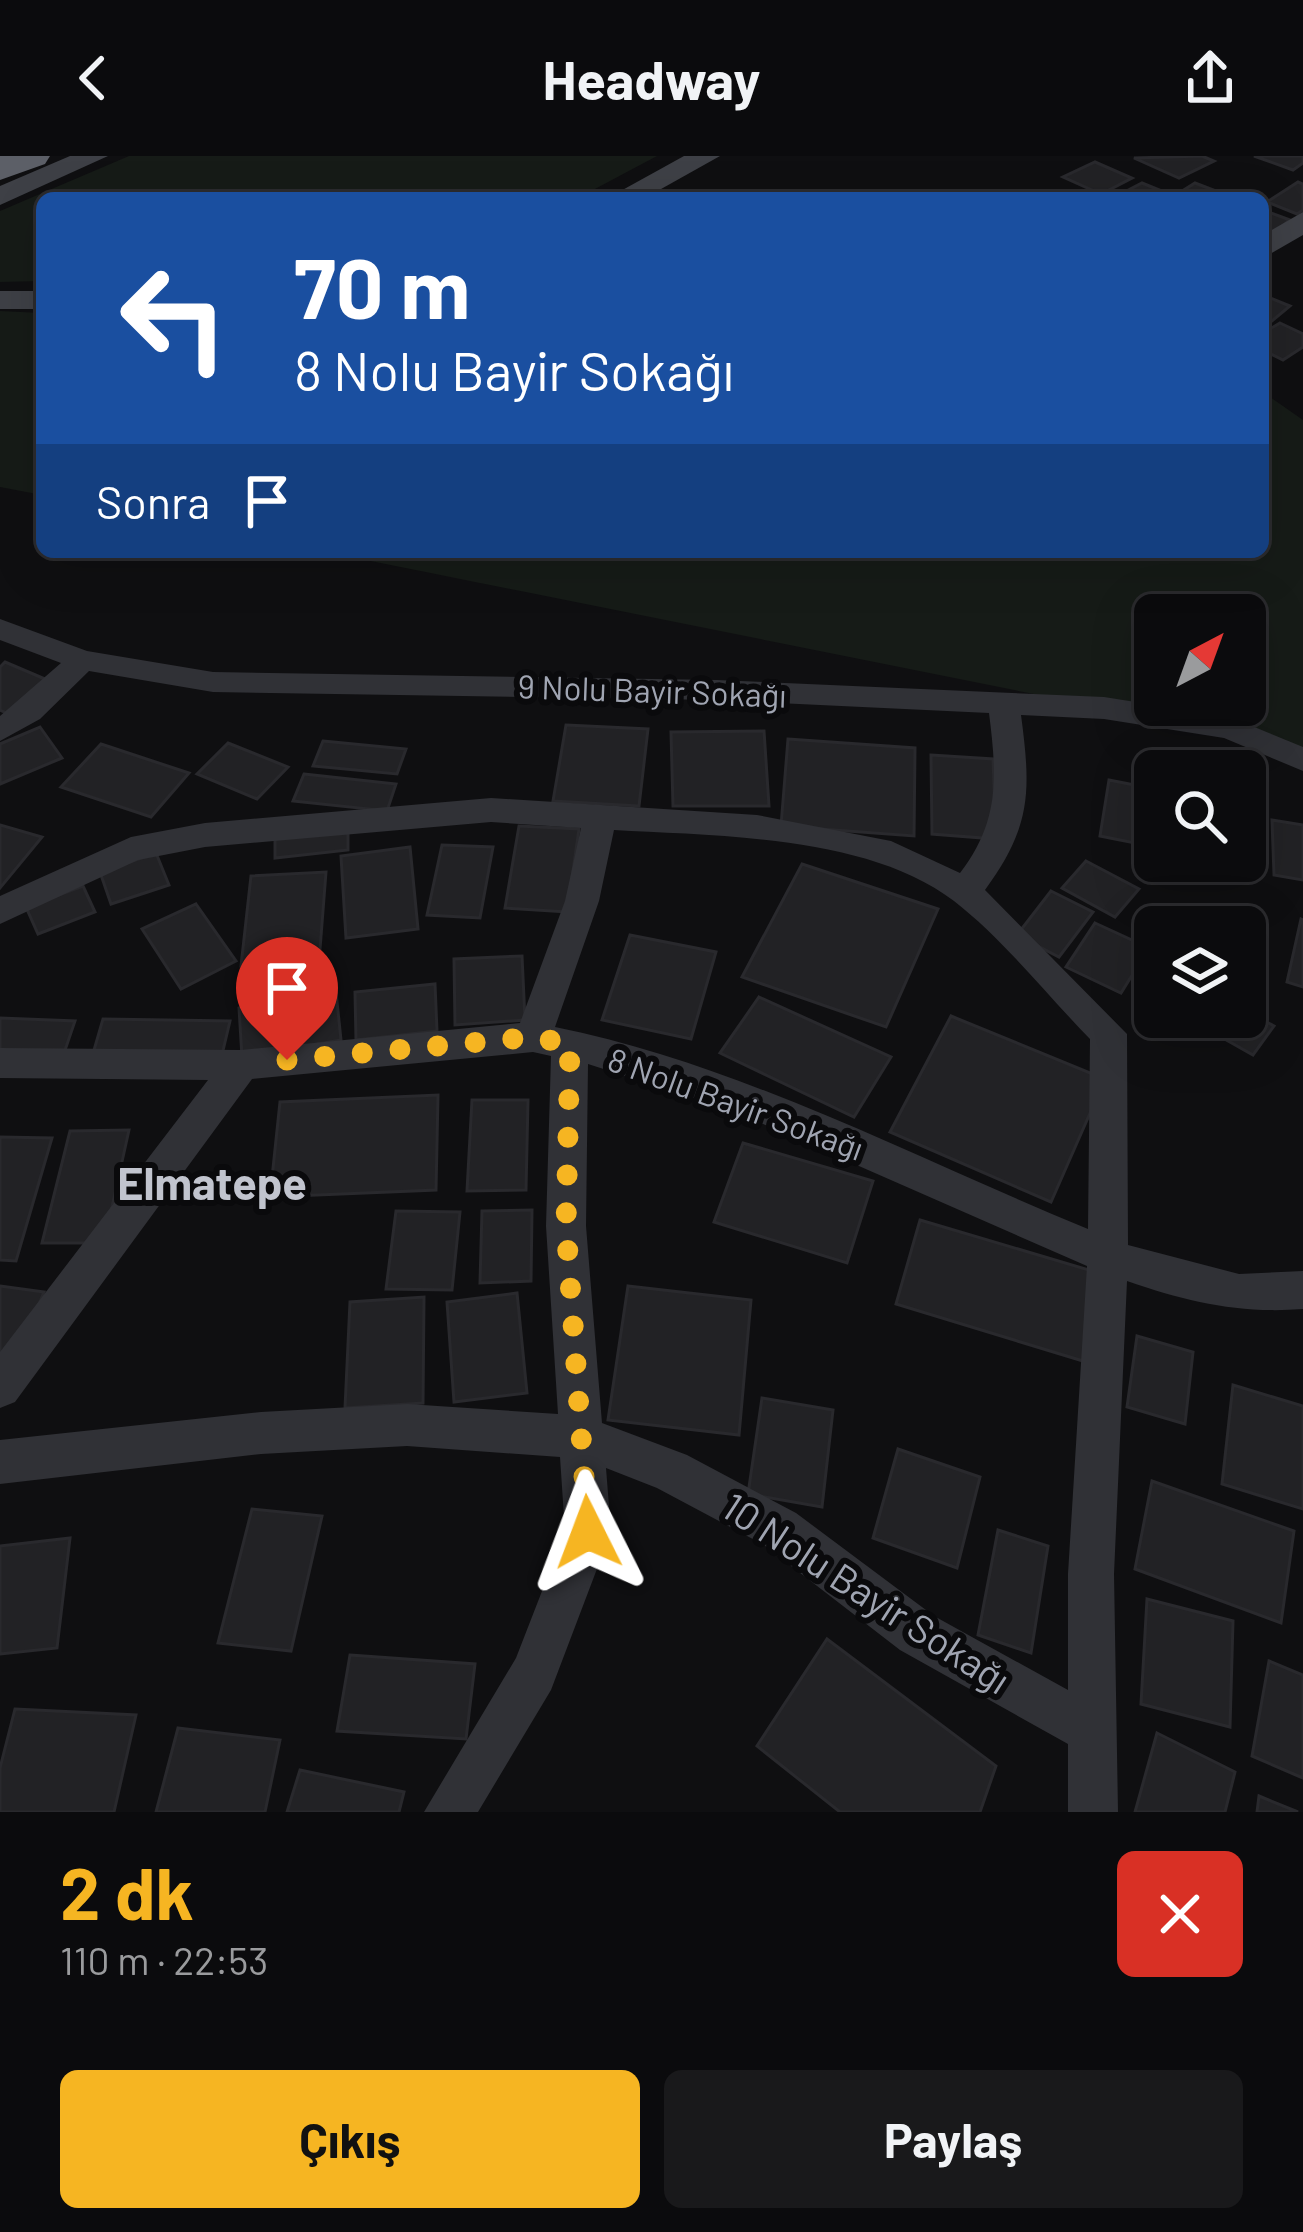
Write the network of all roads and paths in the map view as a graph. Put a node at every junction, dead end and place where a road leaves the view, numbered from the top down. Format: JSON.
{"nodes":[{"id":1,"x":32,"y":156,"type":"edge"},
{"id":2,"x":94,"y":156,"type":"edge"},
{"id":3,"x":706,"y":156,"type":"edge"},
{"id":4,"x":0,"y":170,"type":"edge"},
{"id":5,"x":635,"y":192,"type":"edge"},
{"id":6,"x":0,"y":196,"type":"edge"},
{"id":7,"x":1303,"y":221,"type":"edge"},
{"id":8,"x":1270,"y":257,"type":"edge"},
{"id":9,"x":0,"y":300,"type":"edge"},
{"id":10,"x":36,"y":300,"type":"edge"},
{"id":11,"x":0,"y":629,"type":"edge"},
{"id":12,"x":82,"y":660,"type":"junction"},
{"id":13,"x":1004,"y":706,"type":"junction"},
{"id":14,"x":0,"y":730,"type":"edge"},
{"id":15,"x":1303,"y":760,"type":"edge"},
{"id":16,"x":600,"y":815,"type":"junction"},
{"id":17,"x":965,"y":891,"type":"junction"},
{"id":18,"x":0,"y":910,"type":"edge"},
{"id":19,"x":552,"y":1041,"type":"junction"},
{"id":20,"x":0,"y":1063,"type":"edge"},
{"id":21,"x":242,"y":1065,"type":"junction"},
{"id":22,"x":1108,"y":1258,"type":"junction"},
{"id":23,"x":1303,"y":1290,"type":"edge"},
{"id":24,"x":0,"y":1388,"type":"edge"},
{"id":25,"x":582,"y":1437,"type":"junction"},
{"id":26,"x":0,"y":1462,"type":"edge"},
{"id":27,"x":1089,"y":1729,"type":"junction"},
{"id":28,"x":448,"y":1812,"type":"edge"},
{"id":29,"x":1093,"y":1812,"type":"edge"}],
"edges":[{"from":1,"to":4,"type":"highway"},
{"from":2,"to":6,"type":"street"},
{"from":3,"to":5,"type":"street"},
{"from":7,"to":8,"type":"street"},
{"from":9,"to":10,"type":"street"},
{"from":11,"to":12,"type":"street","name":"9 Nolu Bayir Sokağı"},
{"from":12,"to":13,"type":"street","name":"9 Nolu Bayir Sokağı"},
{"from":12,"to":14,"type":"street"},
{"from":13,"to":15,"type":"street","name":"9 Nolu Bayir Sokağı"},
{"from":13,"to":17,"type":"street"},
{"from":16,"to":17,"type":"street"},
{"from":16,"to":18,"type":"street"},
{"from":16,"to":19,"type":"street"},
{"from":17,"to":22,"type":"street"},
{"from":19,"to":21,"type":"street","name":"8 Nolu Bayir Sokağı"},
{"from":19,"to":22,"type":"street","name":"8 Nolu Bayir Sokağı"},
{"from":19,"to":25,"type":"street"},
{"from":20,"to":21,"type":"street","name":"8 Nolu Bayir Sokağı"},
{"from":21,"to":24,"type":"street"},
{"from":22,"to":23,"type":"street","name":"8 Nolu Bayir Sokağı"},
{"from":22,"to":27,"type":"street"},
{"from":25,"to":26,"type":"street","name":"10 Nolu Bayir Sokağı"},
{"from":25,"to":27,"type":"street","name":"10 Nolu Bayir Sokağı"},
{"from":25,"to":28,"type":"street"},
{"from":27,"to":29,"type":"street"}]}
